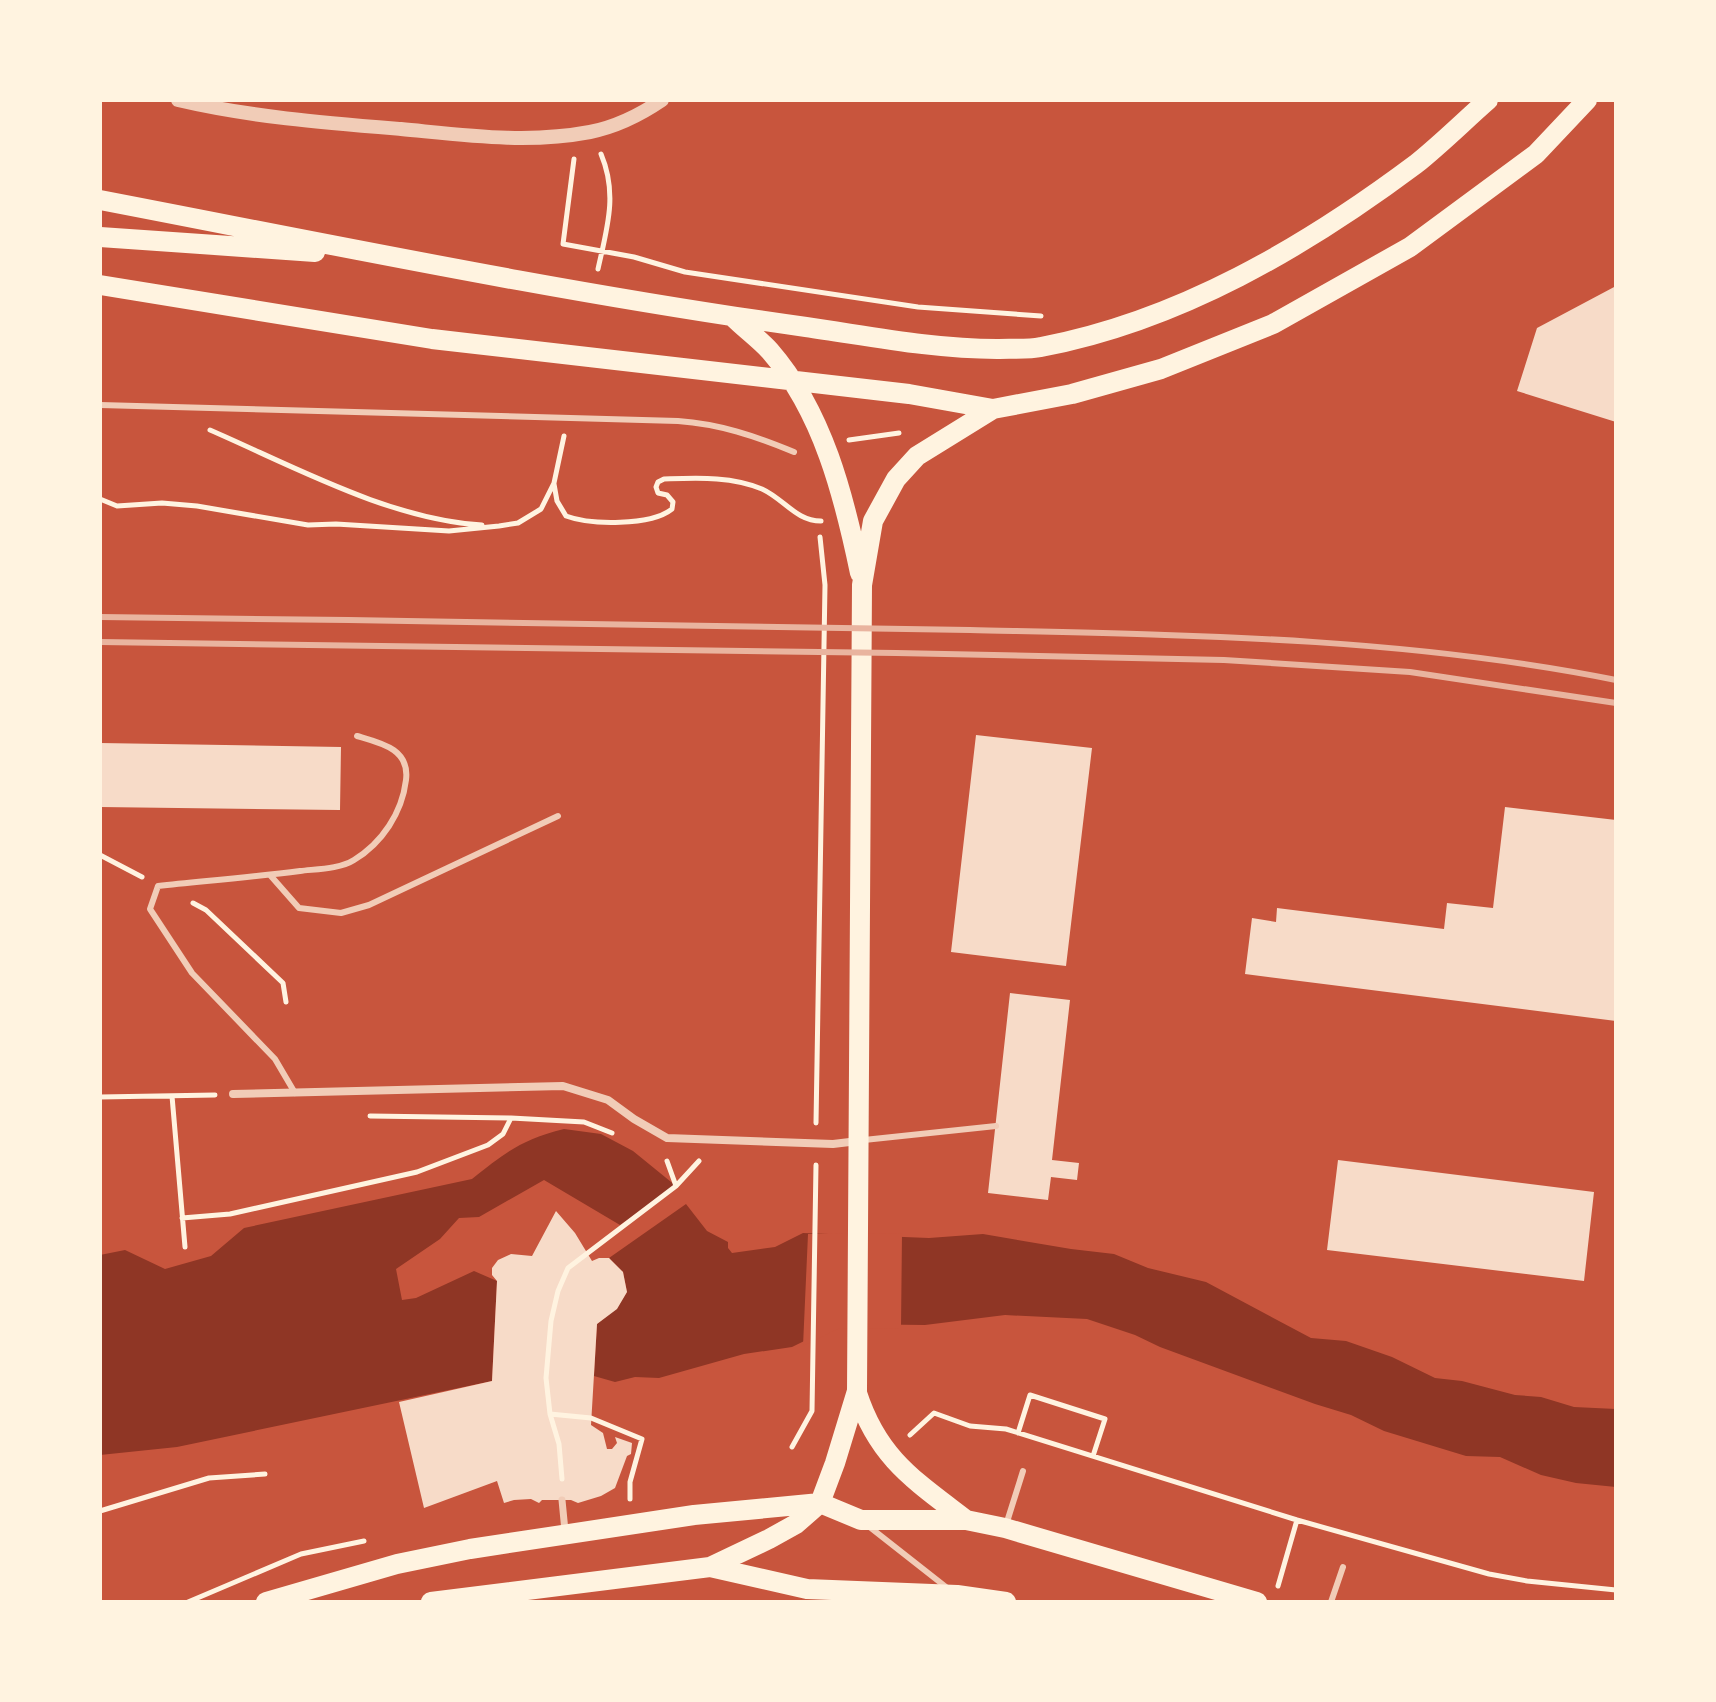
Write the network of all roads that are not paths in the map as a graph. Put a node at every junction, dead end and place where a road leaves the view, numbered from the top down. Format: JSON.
{"nodes":[{"id":1,"x":178,"y":100,"type":"edge"},
{"id":2,"x":662,"y":100,"type":"edge"},
{"id":3,"x":1488,"y":100,"type":"edge"},
{"id":4,"x":1587,"y":100,"type":"edge"},
{"id":5,"x":100,"y":200,"type":"edge"},
{"id":6,"x":100,"y":237,"type":"edge"},
{"id":7,"x":383,"y":255,"type":"junction"},
{"id":8,"x":100,"y":285,"type":"edge"},
{"id":9,"x":733,"y":317,"type":"junction"},
{"id":10,"x":792,"y":382,"type":"junction"},
{"id":11,"x":100,"y":405,"type":"edge"},
{"id":12,"x":993,"y":409,"type":"junction"},
{"id":13,"x":794,"y":452,"type":"dead end"},
{"id":14,"x":862,"y":585,"type":"junction"},
{"id":15,"x":357,"y":736,"type":"dead end"},
{"id":16,"x":558,"y":816,"type":"dead end"},
{"id":17,"x":270,"y":875,"type":"junction"},
{"id":18,"x":295,"y":1093,"type":"junction"},
{"id":19,"x":233,"y":1094,"type":"road end"},
{"id":20,"x":996,"y":1126,"type":"dead end"},
{"id":21,"x":858,"y":1141,"type":"junction"},
{"id":22,"x":857,"y":1391,"type":"junction"},
{"id":23,"x":1023,"y":1471,"type":"dead end"},
{"id":24,"x":562,"y":1500,"type":"road end"},
{"id":25,"x":820,"y":1503,"type":"junction"},
{"id":26,"x":861,"y":1520,"type":"junction"},
{"id":27,"x":966,"y":1520,"type":"junction"},
{"id":28,"x":1005,"y":1528,"type":"junction"},
{"id":29,"x":565,"y":1533,"type":"junction"},
{"id":30,"x":710,"y":1567,"type":"junction"},
{"id":31,"x":1343,"y":1567,"type":"dead end"},
{"id":32,"x":957,"y":1595,"type":"junction"},
{"id":33,"x":266,"y":1602,"type":"edge"},
{"id":34,"x":431,"y":1602,"type":"edge"},
{"id":35,"x":1005,"y":1602,"type":"edge"},
{"id":36,"x":1257,"y":1602,"type":"edge"},
{"id":37,"x":1331,"y":1602,"type":"edge"}],
"edges":[{"from":1,"to":2,"type":"street"},
{"from":3,"to":9,"type":"main road"},
{"from":4,"to":12,"type":"main road"},
{"from":5,"to":7,"type":"main road"},
{"from":6,"to":7,"type":"main road"},
{"from":7,"to":9,"type":"main road"},
{"from":8,"to":10,"type":"main road"},
{"from":9,"to":10,"type":"main road"},
{"from":10,"to":12,"type":"main road"},
{"from":10,"to":14,"type":"main road"},
{"from":11,"to":13,"type":"lane"},
{"from":12,"to":14,"type":"main road"},
{"from":14,"to":21,"type":"main road"},
{"from":15,"to":17,"type":"lane"},
{"from":16,"to":17,"type":"lane"},
{"from":17,"to":18,"type":"lane"},
{"from":18,"to":19,"type":"street"},
{"from":18,"to":21,"type":"street"},
{"from":20,"to":21,"type":"lane"},
{"from":21,"to":22,"type":"main road"},
{"from":22,"to":25,"type":"main road"},
{"from":22,"to":27,"type":"main road"},
{"from":23,"to":28,"type":"lane"},
{"from":24,"to":29,"type":"street"},
{"from":25,"to":26,"type":"main road"},
{"from":25,"to":29,"type":"main road"},
{"from":25,"to":30,"type":"main road"},
{"from":26,"to":27,"type":"main road"},
{"from":26,"to":32,"type":"lane"},
{"from":27,"to":28,"type":"main road"},
{"from":28,"to":36,"type":"main road"},
{"from":29,"to":33,"type":"main road"},
{"from":30,"to":32,"type":"main road"},
{"from":30,"to":34,"type":"main road"},
{"from":31,"to":37,"type":"lane"},
{"from":32,"to":35,"type":"main road"}]}
